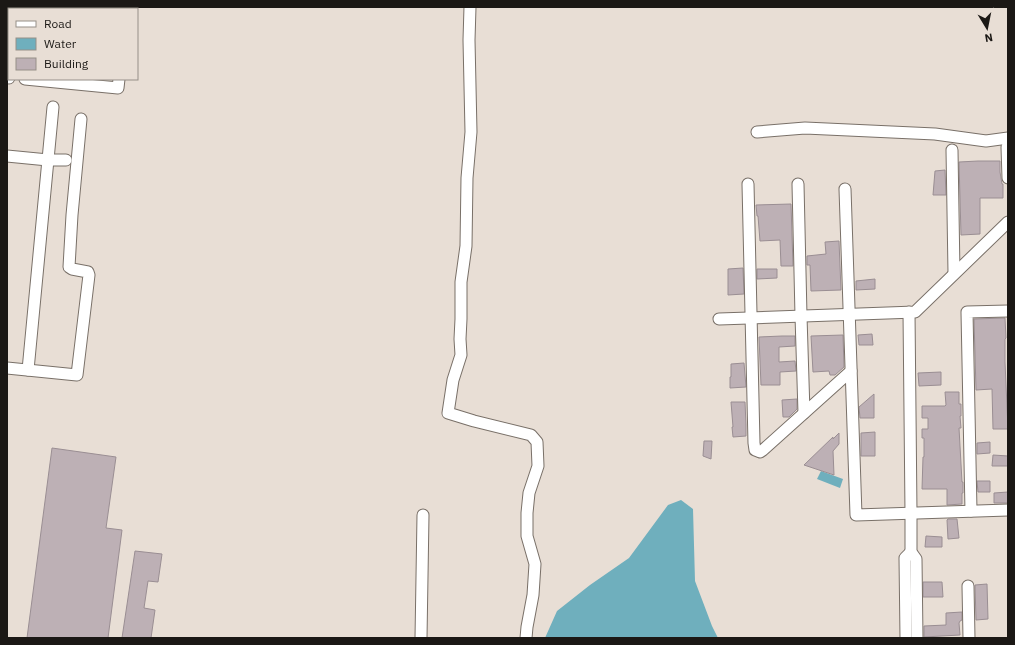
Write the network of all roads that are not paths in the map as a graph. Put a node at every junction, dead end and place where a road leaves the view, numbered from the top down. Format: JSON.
{"nodes":[{"id":1,"x":470,"y":7,"type":"edge"},
{"id":2,"x":8,"y":44,"type":"edge"},
{"id":3,"x":7,"y":54,"type":"edge"},
{"id":4,"x":44,"y":80,"type":"edge"},
{"id":5,"x":119,"y":80,"type":"edge"},
{"id":6,"x":63,"y":81,"type":"edge"},
{"id":7,"x":53,"y":107,"type":"dead end"},
{"id":8,"x":81,"y":119,"type":"dead end"},
{"id":9,"x":758,"y":132,"type":"dead end"},
{"id":10,"x":1008,"y":142,"type":"edge"},
{"id":11,"x":952,"y":150,"type":"dead end"},
{"id":12,"x":7,"y":156,"type":"edge"},
{"id":13,"x":48,"y":160,"type":"junction"},
{"id":14,"x":66,"y":160,"type":"dead end"},
{"id":15,"x":1008,"y":178,"type":"edge"},
{"id":16,"x":748,"y":184,"type":"dead end"},
{"id":17,"x":798,"y":184,"type":"dead end"},
{"id":18,"x":845,"y":189,"type":"dead end"},
{"id":19,"x":1008,"y":222,"type":"edge"},
{"id":20,"x":954,"y":273,"type":"junction"},
{"id":21,"x":1008,"y":311,"type":"edge"},
{"id":22,"x":909,"y":312,"type":"junction"},
{"id":23,"x":849,"y":314,"type":"junction"},
{"id":24,"x":801,"y":316,"type":"junction"},
{"id":25,"x":752,"y":318,"type":"junction"},
{"id":26,"x":719,"y":319,"type":"dead end"},
{"id":27,"x":7,"y":368,"type":"edge"},
{"id":28,"x":28,"y":370,"type":"junction"},
{"id":29,"x":851,"y":371,"type":"junction"},
{"id":30,"x":804,"y":413,"type":"junction"},
{"id":31,"x":1008,"y":510,"type":"edge"},
{"id":32,"x":971,"y":512,"type":"junction"},
{"id":33,"x":911,"y":513,"type":"junction"},
{"id":34,"x":423,"y":515,"type":"dead end"},
{"id":35,"x":910,"y":552,"type":"junction"},
{"id":36,"x":968,"y":586,"type":"dead end"},
{"id":37,"x":421,"y":638,"type":"edge"},
{"id":38,"x":526,"y":638,"type":"edge"},
{"id":39,"x":906,"y":638,"type":"edge"},
{"id":40,"x":917,"y":638,"type":"edge"},
{"id":41,"x":969,"y":638,"type":"edge"}],
"edges":[{"from":1,"to":38,"type":"street"},
{"from":2,"to":3,"type":"street"},
{"from":4,"to":6,"type":"street"},
{"from":5,"to":6,"type":"street"},
{"from":7,"to":13,"type":"street"},
{"from":8,"to":28,"type":"street"},
{"from":9,"to":10,"type":"street"},
{"from":10,"to":15,"type":"street"},
{"from":11,"to":20,"type":"street"},
{"from":12,"to":13,"type":"street"},
{"from":13,"to":14,"type":"street"},
{"from":13,"to":28,"type":"street"},
{"from":16,"to":25,"type":"street"},
{"from":17,"to":24,"type":"street"},
{"from":18,"to":23,"type":"street"},
{"from":19,"to":20,"type":"street"},
{"from":20,"to":22,"type":"street"},
{"from":21,"to":32,"type":"street"},
{"from":22,"to":23,"type":"street"},
{"from":22,"to":33,"type":"street"},
{"from":23,"to":24,"type":"street"},
{"from":23,"to":29,"type":"street"},
{"from":24,"to":25,"type":"street"},
{"from":24,"to":30,"type":"street"},
{"from":25,"to":26,"type":"street"},
{"from":25,"to":30,"type":"street"},
{"from":27,"to":28,"type":"street"},
{"from":29,"to":30,"type":"street"},
{"from":29,"to":33,"type":"street"},
{"from":31,"to":32,"type":"street"},
{"from":32,"to":33,"type":"street"},
{"from":33,"to":35,"type":"street"},
{"from":34,"to":37,"type":"street"},
{"from":35,"to":39,"type":"street"},
{"from":35,"to":40,"type":"street"},
{"from":36,"to":41,"type":"street"}]}
